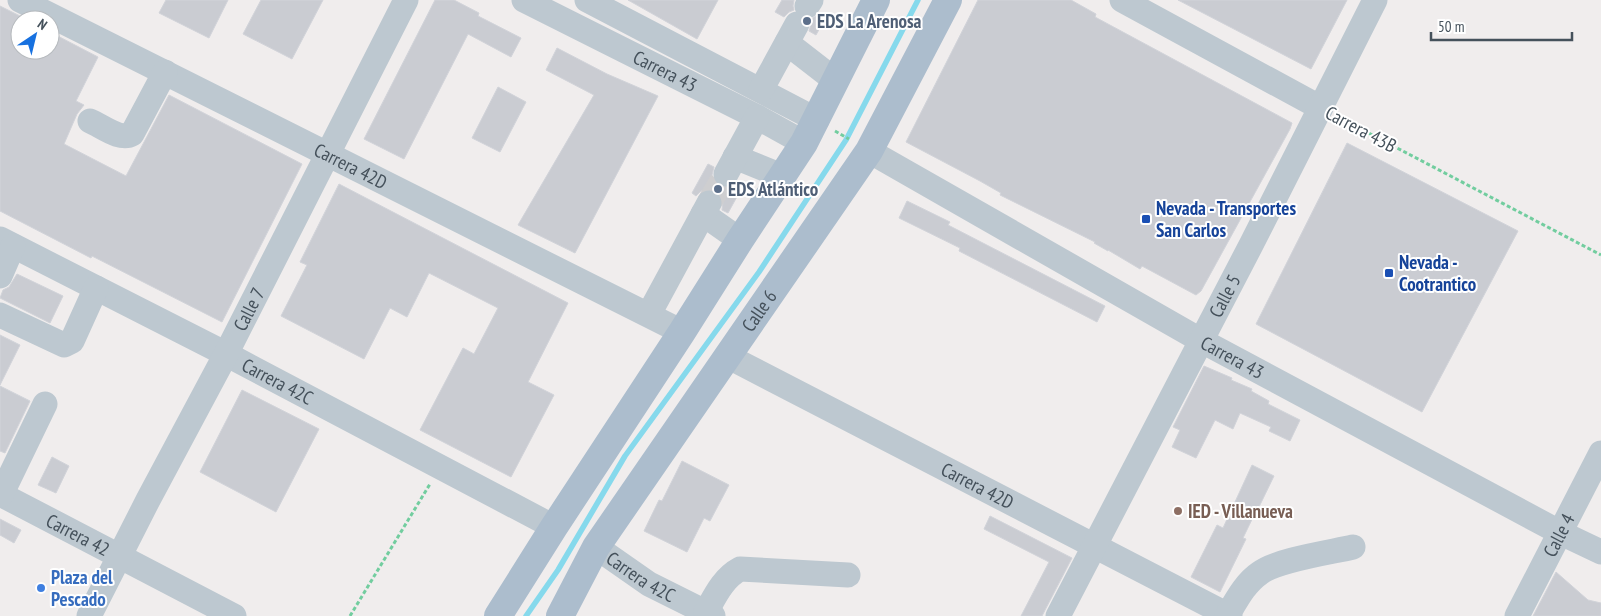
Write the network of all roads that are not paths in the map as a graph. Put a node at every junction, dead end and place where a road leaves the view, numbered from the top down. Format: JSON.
{"nodes":[{"id":1,"x":20,"y":0,"type":"edge"},
{"id":2,"x":406,"y":0,"type":"edge"},
{"id":3,"x":524,"y":0,"type":"edge"},
{"id":4,"x":587,"y":0,"type":"edge"},
{"id":5,"x":876,"y":0,"type":"edge"},
{"id":6,"x":948,"y":0,"type":"edge"},
{"id":7,"x":1122,"y":0,"type":"edge"},
{"id":8,"x":1375,"y":0,"type":"edge"},
{"id":9,"x":800,"y":18,"type":"edge"},
{"id":10,"x":165,"y":72,"type":"junction"},
{"id":11,"x":836,"y":81,"type":"junction"},
{"id":12,"x":761,"y":90,"type":"junction"},
{"id":13,"x":1321,"y":108,"type":"junction"},
{"id":14,"x":756,"y":117,"type":"junction"},
{"id":15,"x":90,"y":121,"type":"dead end"},
{"id":16,"x":810,"y":132,"type":"junction"},
{"id":17,"x":870,"y":151,"type":"junction"},
{"id":18,"x":328,"y":154,"type":"junction"},
{"id":19,"x":782,"y":176,"type":"junction"},
{"id":20,"x":740,"y":240,"type":"junction"},
{"id":21,"x":7,"y":242,"type":"edge"},
{"id":22,"x":0,"y":276,"type":"edge"},
{"id":23,"x":96,"y":288,"type":"junction"},
{"id":24,"x":649,"y":314,"type":"junction"},
{"id":25,"x":0,"y":315,"type":"edge"},
{"id":26,"x":682,"y":332,"type":"junction"},
{"id":27,"x":1202,"y":341,"type":"junction"},
{"id":28,"x":226,"y":354,"type":"junction"},
{"id":29,"x":727,"y":356,"type":"junction"},
{"id":30,"x":45,"y":404,"type":"dead end"},
{"id":31,"x":1601,"y":454,"type":"edge"},
{"id":32,"x":0,"y":494,"type":"edge"},
{"id":33,"x":554,"y":527,"type":"junction"},
{"id":34,"x":1561,"y":533,"type":"junction"},
{"id":35,"x":1094,"y":546,"type":"junction"},
{"id":36,"x":596,"y":547,"type":"junction"},
{"id":37,"x":1354,"y":547,"type":"dead end"},
{"id":38,"x":1601,"y":552,"type":"edge"},
{"id":39,"x":120,"y":556,"type":"junction"},
{"id":40,"x":848,"y":575,"type":"dead end"},
{"id":41,"x":709,"y":614,"type":"edge"},
{"id":42,"x":90,"y":616,"type":"edge"},
{"id":43,"x":234,"y":616,"type":"edge"},
{"id":44,"x":498,"y":616,"type":"edge"},
{"id":45,"x":560,"y":616,"type":"edge"},
{"id":46,"x":1058,"y":616,"type":"edge"},
{"id":47,"x":1228,"y":616,"type":"edge"},
{"id":48,"x":1517,"y":616,"type":"edge"}],
"edges":[{"from":1,"to":10,"type":"street","name":"Carrera 42D"},
{"from":2,"to":18,"type":"street","name":"Calle 7"},
{"from":3,"to":14,"type":"street","name":"Carrera 43"},
{"from":4,"to":12,"type":"street","name":"Carrera 43"},
{"from":5,"to":11,"type":"main road"},
{"from":6,"to":17,"type":"main road","name":"Calle 6"},
{"from":7,"to":13,"type":"street","name":"Carrera 43B"},
{"from":8,"to":13,"type":"street","name":"Calle 5"},
{"from":9,"to":11,"type":"street"},
{"from":9,"to":12,"type":"street"},
{"from":10,"to":15,"type":"street"},
{"from":10,"to":18,"type":"street","name":"Carrera 42D"},
{"from":11,"to":16,"type":"main road"},
{"from":12,"to":16,"type":"street","name":"Carrera 43"},
{"from":13,"to":27,"type":"street","name":"Calle 5"},
{"from":14,"to":16,"type":"street","name":"Carrera 43"},
{"from":14,"to":19,"type":"street"},
{"from":16,"to":19,"type":"main road"},
{"from":17,"to":27,"type":"street","name":"Carrera 43"},
{"from":17,"to":29,"type":"main road","name":"Calle 6"},
{"from":18,"to":24,"type":"street","name":"Carrera 42D"},
{"from":18,"to":28,"type":"street","name":"Calle 7"},
{"from":19,"to":20,"type":"main road"},
{"from":20,"to":24,"type":"street"},
{"from":20,"to":26,"type":"main road"},
{"from":21,"to":22,"type":"street"},
{"from":21,"to":23,"type":"street","name":"Carrera 42C"},
{"from":23,"to":25,"type":"street"},
{"from":23,"to":28,"type":"street","name":"Carrera 42C"},
{"from":24,"to":26,"type":"street","name":"Carrera 42D"},
{"from":26,"to":33,"type":"main road"},
{"from":27,"to":34,"type":"street","name":"Carrera 43"},
{"from":27,"to":35,"type":"street","name":"Calle 5"},
{"from":28,"to":33,"type":"street","name":"Carrera 42C"},
{"from":28,"to":39,"type":"street","name":"Calle 7"},
{"from":29,"to":35,"type":"street","name":"Carrera 42D"},
{"from":29,"to":36,"type":"main road","name":"Calle 6"},
{"from":30,"to":32,"type":"street"},
{"from":31,"to":34,"type":"street","name":"Calle 4"},
{"from":32,"to":39,"type":"street","name":"Carrera 42"},
{"from":33,"to":44,"type":"main road"},
{"from":34,"to":38,"type":"street","name":"Carrera 43"},
{"from":34,"to":48,"type":"street","name":"Calle 4"},
{"from":35,"to":46,"type":"street","name":"Calle 5"},
{"from":35,"to":47,"type":"street","name":"Carrera 42D"},
{"from":36,"to":41,"type":"street","name":"Carrera 42C"},
{"from":36,"to":45,"type":"main road","name":"Calle 6"},
{"from":37,"to":47,"type":"street"},
{"from":39,"to":42,"type":"street","name":"Calle 7"},
{"from":39,"to":43,"type":"street","name":"Carrera 42"},
{"from":40,"to":41,"type":"street"}]}
